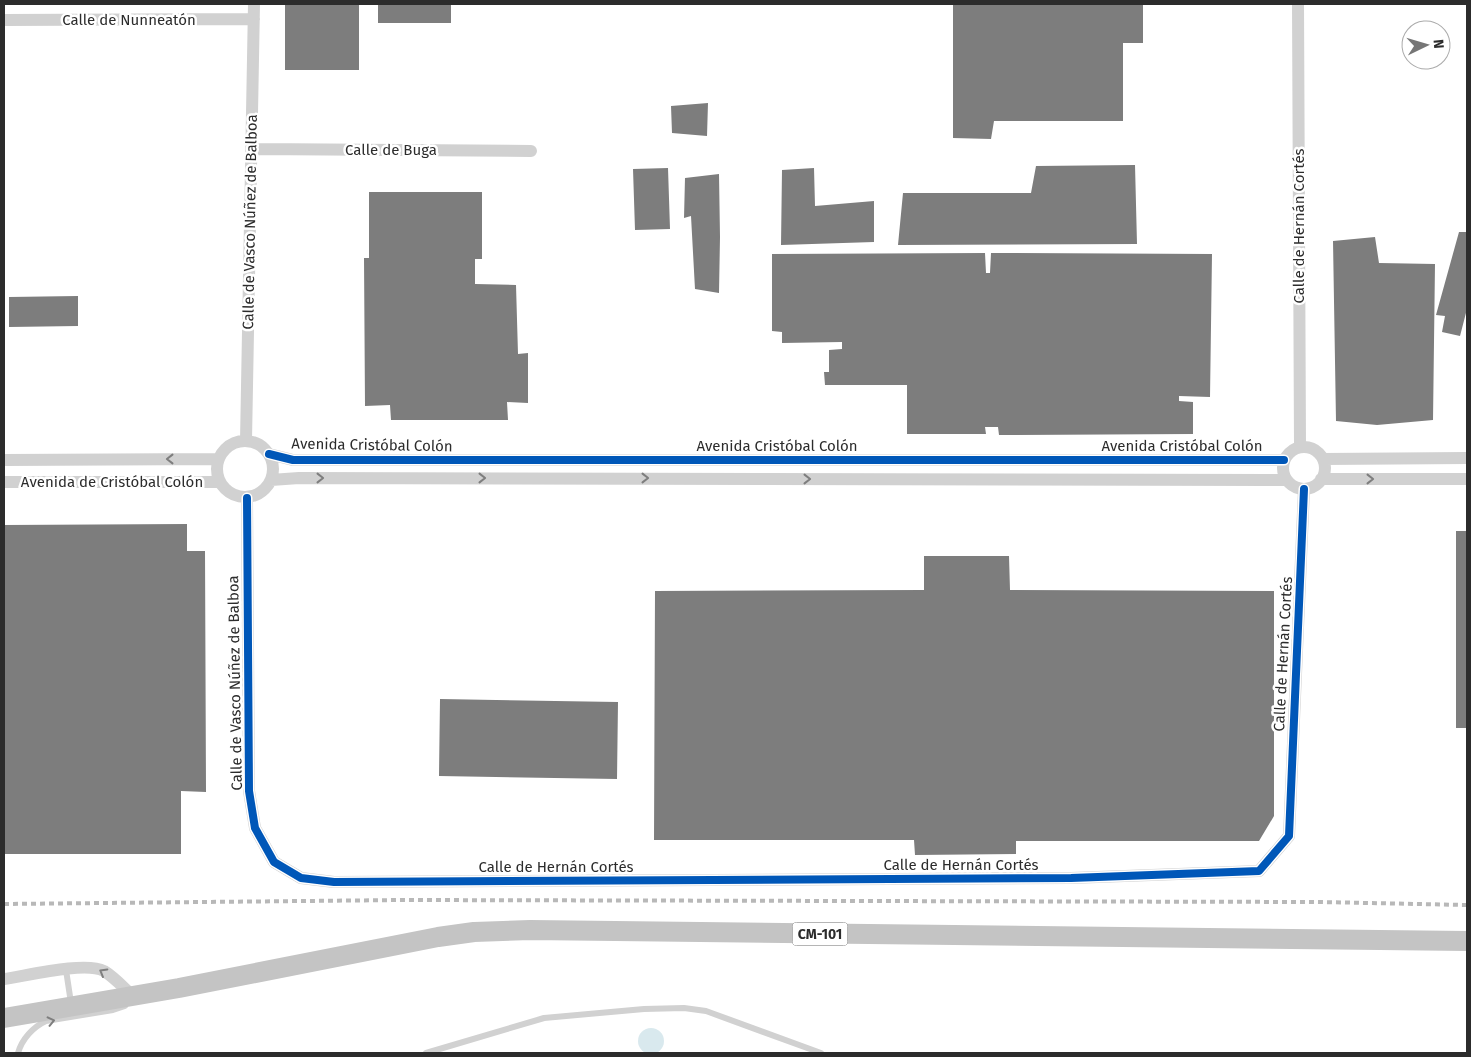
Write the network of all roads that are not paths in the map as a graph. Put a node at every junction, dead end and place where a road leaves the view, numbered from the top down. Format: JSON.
{"nodes":[{"id":1,"x":254,"y":4,"type":"edge"},
{"id":2,"x":1298,"y":4,"type":"edge"},
{"id":3,"x":4,"y":20,"type":"edge"},
{"id":4,"x":254,"y":20,"type":"junction"},
{"id":5,"x":252,"y":149,"type":"junction"},
{"id":6,"x":531,"y":151,"type":"dead end"},
{"id":7,"x":246,"y":441,"type":"junction"},
{"id":8,"x":1300,"y":448,"type":"junction"},
{"id":9,"x":269,"y":454,"type":"junction"},
{"id":10,"x":1467,"y":458,"type":"edge"},
{"id":11,"x":219,"y":459,"type":"junction"},
{"id":12,"x":1323,"y":459,"type":"junction"},
{"id":13,"x":4,"y":460,"type":"edge"},
{"id":14,"x":1284,"y":460,"type":"junction"},
{"id":15,"x":1467,"y":479,"type":"edge"},
{"id":16,"x":271,"y":480,"type":"junction"},
{"id":17,"x":1286,"y":480,"type":"junction"},
{"id":18,"x":1321,"y":480,"type":"junction"},
{"id":19,"x":4,"y":482,"type":"edge"},
{"id":20,"x":220,"y":482,"type":"junction"},
{"id":21,"x":1304,"y":489,"type":"junction"},
{"id":22,"x":247,"y":498,"type":"junction"},
{"id":23,"x":274,"y":862,"type":"joint"},
{"id":24,"x":1467,"y":941,"type":"edge"},
{"id":25,"x":66,"y":970,"type":"junction"},
{"id":26,"x":4,"y":979,"type":"edge"},
{"id":27,"x":179,"y":988,"type":"junction"},
{"id":28,"x":133,"y":996,"type":"junction"},
{"id":29,"x":71,"y":1007,"type":"junction"},
{"id":30,"x":4,"y":1018,"type":"edge"},
{"id":31,"x":18,"y":1053,"type":"edge"},
{"id":32,"x":426,"y":1053,"type":"edge"},
{"id":33,"x":821,"y":1053,"type":"edge"}],
"edges":[{"from":1,"to":4,"type":"street","name":"Calle de Vasco Núñez de Balboa"},
{"from":2,"to":8,"type":"street","name":"Calle de Hernán Cortés"},
{"from":3,"to":4,"type":"street","name":"Calle de Nunneatón"},
{"from":4,"to":5,"type":"street","name":"Calle de Vasco Núñez de Balboa"},
{"from":5,"to":6,"type":"street","name":"Calle de Buga"},
{"from":5,"to":7,"type":"street","name":"Calle de Vasco Núñez de Balboa"},
{"from":7,"to":9,"type":"street"},
{"from":7,"to":11,"type":"street"},
{"from":8,"to":12,"type":"street"},
{"from":8,"to":14,"type":"street"},
{"from":9,"to":14,"type":"street","name":"Avenida Cristóbal Colón"},
{"from":9,"to":16,"type":"street"},
{"from":10,"to":12,"type":"street"},
{"from":11,"to":13,"type":"street","name":"Avenida de Cristóbal Colón","one_way":true},
{"from":11,"to":20,"type":"street"},
{"from":12,"to":18,"type":"street"},
{"from":14,"to":17,"type":"street"},
{"from":18,"to":15,"type":"street","one_way":true},
{"from":16,"to":17,"type":"street","one_way":true},
{"from":16,"to":22,"type":"street"},
{"from":17,"to":21,"type":"street"},
{"from":18,"to":21,"type":"street"},
{"from":19,"to":20,"type":"street","name":"Avenida de Cristóbal Colón"},
{"from":20,"to":22,"type":"street"},
{"from":21,"to":23,"type":"street","name":"Calle de Hernán Cortés"},
{"from":22,"to":23,"type":"street","name":"Calle de Vasco Núñez de Balboa"},
{"from":24,"to":27,"type":"main road","number":"CM-101"},
{"from":25,"to":26,"type":"street"},
{"from":28,"to":25,"type":"street","one_way":true},
{"from":25,"to":29,"type":"lane"},
{"from":27,"to":28,"type":"main road","number":"CM-101"},
{"from":31,"to":27,"type":"lane","one_way":true},
{"from":28,"to":29,"type":"main road","number":"CM-101"},
{"from":29,"to":30,"type":"main road","number":"CM-101"},
{"from":32,"to":33,"type":"lane"}]}
